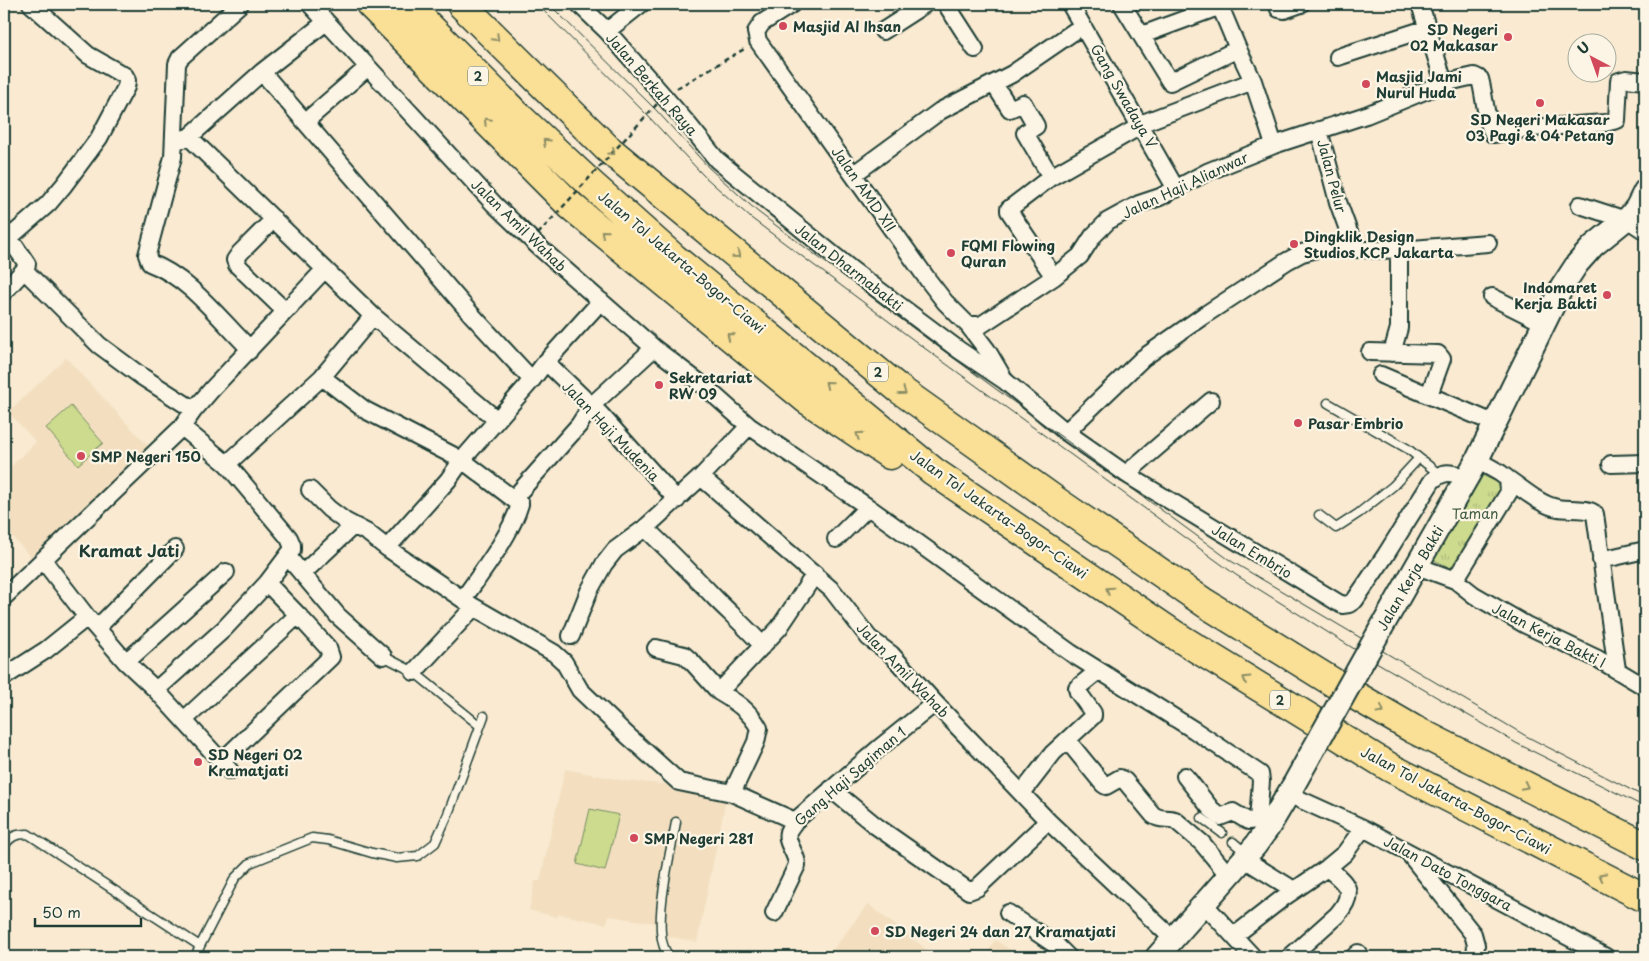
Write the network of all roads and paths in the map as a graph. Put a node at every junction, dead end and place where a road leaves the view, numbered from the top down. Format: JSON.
{"nodes":[{"id":1,"x":31,"y":4,"type":"edge"},
{"id":2,"x":240,"y":4,"type":"edge"},
{"id":3,"x":310,"y":4,"type":"edge"},
{"id":4,"x":370,"y":4,"type":"edge"},
{"id":5,"x":407,"y":4,"type":"edge"},
{"id":6,"x":461,"y":4,"type":"edge"},
{"id":7,"x":579,"y":4,"type":"edge"},
{"id":8,"x":641,"y":4,"type":"edge"},
{"id":9,"x":792,"y":4,"type":"edge"},
{"id":10,"x":925,"y":4,"type":"edge"},
{"id":11,"x":946,"y":4,"type":"edge"},
{"id":12,"x":1070,"y":4,"type":"edge"},
{"id":13,"x":1122,"y":4,"type":"edge"},
{"id":14,"x":1278,"y":4,"type":"edge"},
{"id":15,"x":1301,"y":4,"type":"edge"},
{"id":16,"x":1420,"y":4,"type":"edge"},
{"id":17,"x":1223,"y":5,"type":"edge"},
{"id":18,"x":326,"y":22,"type":"junction"},
{"id":19,"x":1082,"y":26,"type":"junction"},
{"id":20,"x":1428,"y":28,"type":"junction"},
{"id":21,"x":607,"y":31,"type":"junction"},
{"id":22,"x":883,"y":31,"type":"dead end"},
{"id":23,"x":1142,"y":35,"type":"junction"},
{"id":24,"x":758,"y":41,"type":"junction"},
{"id":25,"x":975,"y":49,"type":"dead end"},
{"id":26,"x":1238,"y":49,"type":"junction"},
{"id":27,"x":1338,"y":57,"type":"dead end"},
{"id":28,"x":368,"y":67,"type":"junction"},
{"id":29,"x":262,"y":72,"type":"junction"},
{"id":30,"x":1253,"y":81,"type":"junction"},
{"id":31,"x":1645,"y":81,"type":"edge"},
{"id":32,"x":1444,"y":83,"type":"junction"},
{"id":33,"x":994,"y":84,"type":"junction"},
{"id":34,"x":660,"y":100,"type":"junction"},
{"id":35,"x":305,"y":122,"type":"junction"},
{"id":36,"x":1140,"y":124,"type":"junction"},
{"id":37,"x":1319,"y":130,"type":"junction"},
{"id":38,"x":182,"y":139,"type":"junction"},
{"id":39,"x":702,"y":143,"type":"joint"},
{"id":40,"x":1268,"y":148,"type":"junction"},
{"id":41,"x":854,"y":174,"type":"junction"},
{"id":42,"x":1051,"y":177,"type":"junction"},
{"id":43,"x":1176,"y":188,"type":"junction"},
{"id":44,"x":1645,"y":190,"type":"edge"},
{"id":45,"x":1580,"y":205,"type":"dead end"},
{"id":46,"x":274,"y":219,"type":"junction"},
{"id":47,"x":1633,"y":224,"type":"edge"},
{"id":48,"x":6,"y":234,"type":"edge"},
{"id":49,"x":538,"y":234,"type":"dead end"},
{"id":50,"x":1488,"y":243,"type":"dead end"},
{"id":51,"x":1355,"y":250,"type":"junction"},
{"id":52,"x":1399,"y":250,"type":"junction"},
{"id":53,"x":325,"y":269,"type":"junction"},
{"id":54,"x":24,"y":270,"type":"junction"},
{"id":55,"x":1054,"y":277,"type":"junction"},
{"id":56,"x":4,"y":292,"type":"edge"},
{"id":57,"x":1492,"y":297,"type":"dead end"},
{"id":58,"x":601,"y":302,"type":"junction"},
{"id":59,"x":291,"y":306,"type":"junction"},
{"id":60,"x":373,"y":316,"type":"junction"},
{"id":61,"x":1544,"y":323,"type":"junction"},
{"id":62,"x":968,"y":325,"type":"junction"},
{"id":63,"x":654,"y":348,"type":"junction"},
{"id":64,"x":249,"y":351,"type":"junction"},
{"id":65,"x":1370,"y":352,"type":"dead end"},
{"id":66,"x":1392,"y":353,"type":"junction"},
{"id":67,"x":546,"y":362,"type":"junction"},
{"id":68,"x":1381,"y":375,"type":"dead end"},
{"id":69,"x":322,"y":377,"type":"junction"},
{"id":70,"x":532,"y":380,"type":"junction"},
{"id":71,"x":1005,"y":381,"type":"junction"},
{"id":72,"x":1429,"y":395,"type":"junction"},
{"id":73,"x":1211,"y":401,"type":"dead end"},
{"id":74,"x":1328,"y":403,"type":"dead end"},
{"id":75,"x":591,"y":406,"type":"junction"},
{"id":76,"x":194,"y":410,"type":"junction"},
{"id":77,"x":497,"y":420,"type":"junction"},
{"id":78,"x":1496,"y":424,"type":"junction"},
{"id":79,"x":749,"y":426,"type":"junction"},
{"id":80,"x":182,"y":427,"type":"junction"},
{"id":81,"x":1066,"y":432,"type":"junction"},
{"id":82,"x":1419,"y":458,"type":"junction"},
{"id":83,"x":462,"y":460,"type":"junction"},
{"id":84,"x":1645,"y":463,"type":"edge"},
{"id":85,"x":227,"y":464,"type":"junction"},
{"id":86,"x":1611,"y":464,"type":"dead end"},
{"id":87,"x":1472,"y":469,"type":"junction"},
{"id":88,"x":933,"y":471,"type":"junction"},
{"id":89,"x":1126,"y":474,"type":"junction"},
{"id":90,"x":1439,"y":474,"type":"junction"},
{"id":91,"x":701,"y":477,"type":"junction"},
{"id":92,"x":1508,"y":479,"type":"junction"},
{"id":93,"x":310,"y":490,"type":"dead end"},
{"id":94,"x":514,"y":498,"type":"junction"},
{"id":95,"x":677,"y":500,"type":"junction"},
{"id":96,"x":868,"y":507,"type":"junction"},
{"id":97,"x":1319,"y":515,"type":"dead end"},
{"id":98,"x":353,"y":526,"type":"junction"},
{"id":99,"x":645,"y":528,"type":"junction"},
{"id":100,"x":836,"y":539,"type":"dead end"},
{"id":101,"x":175,"y":548,"type":"dead end"},
{"id":102,"x":387,"y":548,"type":"junction"},
{"id":103,"x":1645,"y":550,"type":"edge"},
{"id":104,"x":288,"y":557,"type":"junction"},
{"id":105,"x":43,"y":560,"type":"junction"},
{"id":106,"x":1601,"y":560,"type":"junction"},
{"id":107,"x":1417,"y":566,"type":"junction"},
{"id":108,"x":226,"y":572,"type":"dead end"},
{"id":109,"x":302,"y":574,"type":"junction"},
{"id":110,"x":815,"y":574,"type":"junction"},
{"id":111,"x":1455,"y":580,"type":"junction"},
{"id":112,"x":268,"y":583,"type":"junction"},
{"id":113,"x":4,"y":597,"type":"edge"},
{"id":114,"x":468,"y":603,"type":"junction"},
{"id":115,"x":298,"y":615,"type":"junction"},
{"id":116,"x":92,"y":622,"type":"junction"},
{"id":117,"x":571,"y":636,"type":"dead end"},
{"id":118,"x":763,"y":646,"type":"junction"},
{"id":119,"x":656,"y":648,"type":"dead end"},
{"id":120,"x":382,"y":656,"type":"joint"},
{"id":121,"x":126,"y":662,"type":"junction"},
{"id":122,"x":1098,"y":670,"type":"junction"},
{"id":123,"x":1617,"y":670,"type":"junction"},
{"id":124,"x":414,"y":672,"type":"junction"},
{"id":125,"x":4,"y":677,"type":"edge"},
{"id":126,"x":1645,"y":687,"type":"edge"},
{"id":127,"x":156,"y":690,"type":"junction"},
{"id":128,"x":719,"y":692,"type":"junction"},
{"id":129,"x":935,"y":704,"type":"junction"},
{"id":130,"x":484,"y":716,"type":"dead end"},
{"id":131,"x":184,"y":720,"type":"junction"},
{"id":132,"x":480,"y":726,"type":"junction"},
{"id":133,"x":1067,"y":740,"type":"junction"},
{"id":134,"x":1185,"y":776,"type":"dead end"},
{"id":135,"x":831,"y":789,"type":"junction"},
{"id":136,"x":1290,"y":790,"type":"junction"},
{"id":137,"x":732,"y":793,"type":"junction"},
{"id":138,"x":1022,"y":793,"type":"junction"},
{"id":139,"x":1202,"y":818,"type":"dead end"},
{"id":140,"x":795,"y":821,"type":"junction"},
{"id":141,"x":1048,"y":821,"type":"junction"},
{"id":142,"x":676,"y":822,"type":"dead end"},
{"id":143,"x":1263,"y":824,"type":"junction"},
{"id":144,"x":1363,"y":828,"type":"junction"},
{"id":145,"x":1222,"y":833,"type":"dead end"},
{"id":146,"x":4,"y":846,"type":"edge"},
{"id":147,"x":1645,"y":846,"type":"edge"},
{"id":148,"x":1242,"y":852,"type":"junction"},
{"id":149,"x":1408,"y":852,"type":"junction"},
{"id":150,"x":1327,"y":868,"type":"junction"},
{"id":151,"x":1229,"y":876,"type":"junction"},
{"id":152,"x":1294,"y":890,"type":"junction"},
{"id":153,"x":1645,"y":898,"type":"edge"},
{"id":154,"x":1204,"y":904,"type":"junction"},
{"id":155,"x":774,"y":913,"type":"dead end"},
{"id":156,"x":1008,"y":913,"type":"dead end"},
{"id":157,"x":1234,"y":936,"type":"junction"},
{"id":158,"x":1173,"y":939,"type":"junction"},
{"id":159,"x":200,"y":946,"type":"junction"},
{"id":160,"x":195,"y":957,"type":"edge"},
{"id":161,"x":671,"y":957,"type":"edge"},
{"id":162,"x":1068,"y":957,"type":"edge"},
{"id":163,"x":1157,"y":957,"type":"edge"},
{"id":164,"x":1253,"y":957,"type":"edge"},
{"id":165,"x":1290,"y":957,"type":"edge"},
{"id":166,"x":1475,"y":957,"type":"edge"},
{"id":167,"x":1606,"y":957,"type":"edge"}],
"edges":[{"from":1,"to":48,"type":"street"},
{"from":2,"to":38,"type":"street"},
{"from":3,"to":18,"type":"street","name":"Jalan Amil Wahab"},
{"from":88,"to":4,"type":"highway","one_way":true},
{"from":88,"to":5,"type":"highway","name":"Jalan Tol Jakarta–Bogor–Ciawi","number":"2","one_way":true},
{"from":6,"to":147,"type":"highway","number":"2","one_way":true},
{"from":7,"to":21,"type":"street","name":"Jalan Berkah Raya"},
{"from":8,"to":21,"type":"street"},
{"from":9,"to":24,"type":"street"},
{"from":10,"to":22,"type":"street"},
{"from":11,"to":25,"type":"street"},
{"from":12,"to":19,"type":"street","name":"Gang Swadaya V"},
{"from":13,"to":23,"type":"street"},
{"from":14,"to":15,"type":"street"},
{"from":16,"to":20,"type":"street"},
{"from":17,"to":23,"type":"street"},
{"from":17,"to":26,"type":"street"},
{"from":18,"to":28,"type":"street","name":"Jalan Amil Wahab"},
{"from":18,"to":29,"type":"street"},
{"from":19,"to":33,"type":"street"},
{"from":19,"to":36,"type":"street","name":"Gang Swadaya V"},
{"from":20,"to":27,"type":"street"},
{"from":20,"to":32,"type":"street"},
{"from":21,"to":34,"type":"street","name":"Jalan Berkah Raya"},
{"from":23,"to":26,"type":"street"},
{"from":24,"to":34,"type":"path"},
{"from":24,"to":41,"type":"street","name":"Jalan AMD XII"},
{"from":26,"to":30,"type":"street"},
{"from":28,"to":35,"type":"street"},
{"from":28,"to":58,"type":"street","name":"Jalan Amil Wahab"},
{"from":29,"to":35,"type":"street"},
{"from":29,"to":38,"type":"street"},
{"from":30,"to":36,"type":"street"},
{"from":30,"to":40,"type":"street"},
{"from":31,"to":32,"type":"street","name":"Jalan Haji Alianwar"},
{"from":32,"to":37,"type":"street","name":"Jalan Haji Alianwar"},
{"from":33,"to":41,"type":"street"},
{"from":33,"to":42,"type":"street"},
{"from":34,"to":39,"type":"street","name":"Jalan Berkah Raya"},
{"from":34,"to":49,"type":"path","bridge":true},
{"from":35,"to":70,"type":"street"},
{"from":36,"to":42,"type":"street"},
{"from":36,"to":43,"type":"street","name":"Gang Swadaya V"},
{"from":37,"to":40,"type":"street","name":"Jalan Haji Alianwar"},
{"from":37,"to":51,"type":"street","name":"Jalan Pelur"},
{"from":38,"to":46,"type":"street"},
{"from":38,"to":64,"type":"street"},
{"from":39,"to":71,"type":"street","name":"Jalan Dharmabakti"},
{"from":40,"to":43,"type":"street","name":"Jalan Haji Alianwar"},
{"from":41,"to":62,"type":"street","name":"Jalan AMD XII"},
{"from":42,"to":55,"type":"street"},
{"from":43,"to":55,"type":"street","name":"Jalan Haji Alianwar"},
{"from":44,"to":47,"type":"street","name":"Jalan Kerja Bakti"},
{"from":45,"to":47,"type":"street"},
{"from":46,"to":53,"type":"street"},
{"from":46,"to":59,"type":"street"},
{"from":47,"to":61,"type":"street","name":"Jalan Kerja Bakti"},
{"from":48,"to":54,"type":"street"},
{"from":50,"to":52,"type":"street"},
{"from":51,"to":52,"type":"street"},
{"from":51,"to":81,"type":"street"},
{"from":52,"to":66,"type":"street"},
{"from":53,"to":59,"type":"street"},
{"from":53,"to":60,"type":"street"},
{"from":54,"to":56,"type":"street"},
{"from":54,"to":76,"type":"street"},
{"from":55,"to":62,"type":"street","name":"Jalan Haji Alianwar"},
{"from":57,"to":61,"type":"street"},
{"from":58,"to":63,"type":"street","name":"Jalan Amil Wahab"},
{"from":58,"to":67,"type":"street"},
{"from":59,"to":64,"type":"street"},
{"from":60,"to":69,"type":"street"},
{"from":60,"to":77,"type":"street"},
{"from":61,"to":78,"type":"street","name":"Jalan Kerja Bakti"},
{"from":62,"to":71,"type":"street","name":"Jalan AMD XII"},
{"from":63,"to":75,"type":"street"},
{"from":63,"to":79,"type":"street","name":"Jalan Amil Wahab"},
{"from":64,"to":76,"type":"street"},
{"from":65,"to":66,"type":"street"},
{"from":66,"to":72,"type":"street"},
{"from":67,"to":70,"type":"street"},
{"from":67,"to":75,"type":"street","name":"Jalan Haji Mudenia"},
{"from":68,"to":72,"type":"street"},
{"from":69,"to":83,"type":"street"},
{"from":69,"to":85,"type":"street"},
{"from":70,"to":77,"type":"street"},
{"from":71,"to":81,"type":"street","name":"Jalan Embrio"},
{"from":72,"to":78,"type":"street"},
{"from":73,"to":89,"type":"street"},
{"from":74,"to":82,"type":"lane"},
{"from":75,"to":94,"type":"street"},
{"from":75,"to":95,"type":"street","name":"Jalan Haji Mudenia"},
{"from":76,"to":80,"type":"street"},
{"from":77,"to":83,"type":"street"},
{"from":78,"to":87,"type":"street","name":"Jalan Kerja Bakti"},
{"from":79,"to":91,"type":"street"},
{"from":79,"to":96,"type":"street","name":"Jalan Amil Wahab"},
{"from":80,"to":85,"type":"street"},
{"from":80,"to":105,"type":"street"},
{"from":81,"to":89,"type":"street","name":"Jalan Embrio"},
{"from":82,"to":90,"type":"lane"},
{"from":82,"to":97,"type":"lane"},
{"from":83,"to":94,"type":"street"},
{"from":83,"to":102,"type":"street"},
{"from":84,"to":86,"type":"street"},
{"from":85,"to":104,"type":"street"},
{"from":87,"to":90,"type":"street"},
{"from":87,"to":92,"type":"street"},
{"from":87,"to":107,"type":"street","name":"Jalan Kerja Bakti"},
{"from":153,"to":88,"type":"highway","name":"Jalan Tol Jakarta–Bogor–Ciawi","number":"2","one_way":true},
{"from":89,"to":90,"type":"street","name":"Jalan Embrio"},
{"from":91,"to":95,"type":"street"},
{"from":91,"to":110,"type":"street","name":"Jalan Amil Wahab"},
{"from":92,"to":106,"type":"street"},
{"from":92,"to":111,"type":"street"},
{"from":93,"to":98,"type":"street"},
{"from":94,"to":114,"type":"street"},
{"from":95,"to":99,"type":"street"},
{"from":96,"to":100,"type":"street"},
{"from":96,"to":122,"type":"street","name":"Jalan Amil Wahab"},
{"from":98,"to":102,"type":"street"},
{"from":98,"to":109,"type":"street"},
{"from":99,"to":117,"type":"street"},
{"from":99,"to":118,"type":"street"},
{"from":101,"to":116,"type":"street"},
{"from":102,"to":114,"type":"street"},
{"from":103,"to":106,"type":"street"},
{"from":104,"to":109,"type":"street"},
{"from":104,"to":112,"type":"street"},
{"from":105,"to":113,"type":"street"},
{"from":105,"to":116,"type":"street"},
{"from":106,"to":123,"type":"street"},
{"from":107,"to":111,"type":"street","name":"Jalan Kerja Bakti I"},
{"from":107,"to":136,"type":"street","name":"Jalan Kerja Bakti","bridge":true},
{"from":108,"to":121,"type":"street"},
{"from":109,"to":120,"type":"street"},
{"from":110,"to":118,"type":"street"},
{"from":110,"to":129,"type":"street","name":"Jalan Amil Wahab"},
{"from":111,"to":123,"type":"street","name":"Jalan Kerja Bakti I"},
{"from":112,"to":115,"type":"street"},
{"from":112,"to":127,"type":"street"},
{"from":114,"to":124,"type":"street"},
{"from":114,"to":137,"type":"street"},
{"from":115,"to":131,"type":"street"},
{"from":115,"to":131,"type":"street"},
{"from":116,"to":121,"type":"street"},
{"from":116,"to":125,"type":"street"},
{"from":118,"to":128,"type":"street"},
{"from":119,"to":128,"type":"street"},
{"from":120,"to":124,"type":"lane"},
{"from":121,"to":127,"type":"street"},
{"from":122,"to":133,"type":"street"},
{"from":122,"to":143,"type":"street","name":"Jalan Amil Wahab"},
{"from":123,"to":126,"type":"street","name":"Jalan Kerja Bakti I"},
{"from":124,"to":132,"type":"lane"},
{"from":127,"to":131,"type":"street"},
{"from":128,"to":137,"type":"street"},
{"from":129,"to":135,"type":"street","name":"Gang Haji Sagiman 1"},
{"from":129,"to":138,"type":"street","name":"Jalan Amil Wahab"},
{"from":130,"to":132,"type":"lane"},
{"from":132,"to":159,"type":"lane"},
{"from":133,"to":138,"type":"street"},
{"from":133,"to":151,"type":"street"},
{"from":134,"to":143,"type":"street"},
{"from":135,"to":140,"type":"street","name":"Gang Haji Sagiman 1"},
{"from":135,"to":141,"type":"street"},
{"from":136,"to":143,"type":"street","name":"Jalan Kerja Bakti"},
{"from":136,"to":144,"type":"street","name":"Jalan Dato Tonggara"},
{"from":137,"to":140,"type":"street"},
{"from":138,"to":141,"type":"street","name":"Jalan Amil Wahab"},
{"from":139,"to":145,"type":"lane"},
{"from":140,"to":155,"type":"street","name":"Gang Haji Sagiman 1"},
{"from":141,"to":158,"type":"street","name":"Jalan Amil Wahab"},
{"from":142,"to":161,"type":"lane"},
{"from":143,"to":148,"type":"street","name":"Jalan Kerja Bakti"},
{"from":144,"to":149,"type":"street","name":"Jalan Dato Tonggara"},
{"from":144,"to":150,"type":"street"},
{"from":146,"to":159,"type":"lane"},
{"from":148,"to":151,"type":"street","name":"Jalan Kerja Bakti"},
{"from":148,"to":152,"type":"street"},
{"from":149,"to":166,"type":"street"},
{"from":149,"to":167,"type":"street","name":"Jalan Dato Tonggara"},
{"from":150,"to":152,"type":"street"},
{"from":150,"to":165,"type":"street"},
{"from":151,"to":154,"type":"street","name":"Jalan Kerja Bakti"},
{"from":152,"to":157,"type":"street"},
{"from":154,"to":157,"type":"street"},
{"from":154,"to":158,"type":"street","name":"Jalan Kerja Bakti"},
{"from":156,"to":162,"type":"street"},
{"from":157,"to":164,"type":"street"},
{"from":158,"to":163,"type":"street","name":"Jalan Kerja Bakti"},
{"from":159,"to":160,"type":"lane"}]}
